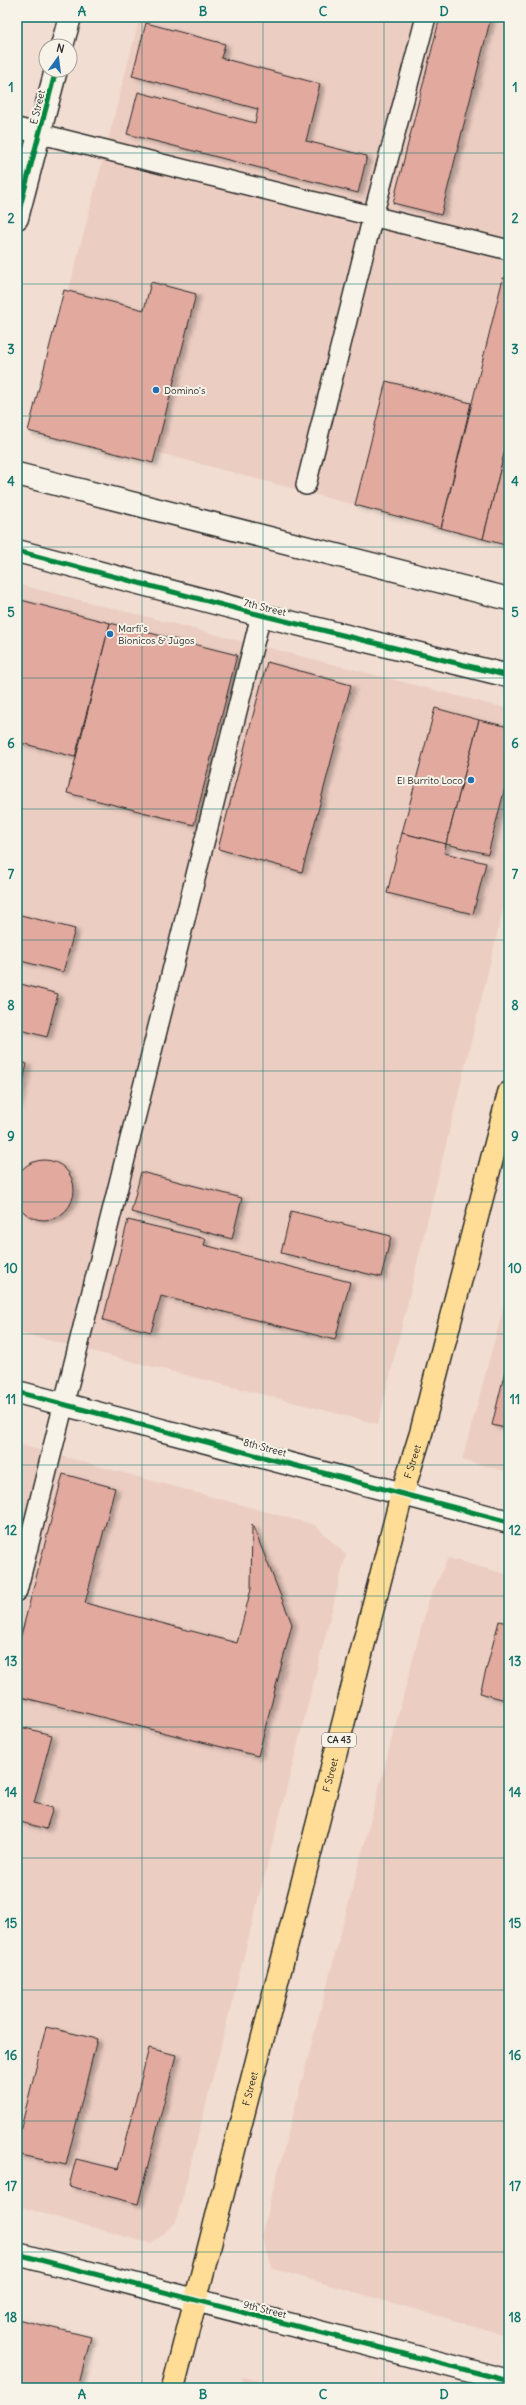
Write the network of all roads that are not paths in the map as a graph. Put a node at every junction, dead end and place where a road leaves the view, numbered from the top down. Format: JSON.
{"nodes":[{"id":1,"x":70,"y":17,"type":"edge"},
{"id":2,"x":426,"y":17,"type":"edge"},
{"id":3,"x":64,"y":38,"type":"edge"},
{"id":4,"x":54,"y":78,"type":"edge"},
{"id":5,"x":17,"y":128,"type":"edge"},
{"id":6,"x":40,"y":134,"type":"junction"},
{"id":7,"x":373,"y":216,"type":"junction"},
{"id":8,"x":17,"y":218,"type":"edge"},
{"id":9,"x":509,"y":250,"type":"edge"},
{"id":10,"x":17,"y":474,"type":"edge"},
{"id":11,"x":306,"y":485,"type":"dead end"},
{"id":12,"x":17,"y":551,"type":"edge"},
{"id":13,"x":509,"y":599,"type":"edge"},
{"id":14,"x":261,"y":615,"type":"junction"},
{"id":15,"x":509,"y":676,"type":"edge"},
{"id":16,"x":509,"y":1093,"type":"edge"},
{"id":17,"x":17,"y":1392,"type":"edge"},
{"id":18,"x":65,"y":1404,"type":"junction"},
{"id":19,"x":402,"y":1494,"type":"junction"},
{"id":20,"x":509,"y":1522,"type":"edge"},
{"id":21,"x":17,"y":1591,"type":"edge"},
{"id":22,"x":17,"y":2254,"type":"edge"},
{"id":23,"x":195,"y":2301,"type":"junction"},
{"id":24,"x":509,"y":2381,"type":"edge"},
{"id":25,"x":173,"y":2388,"type":"edge"}],
"edges":[{"from":1,"to":3,"type":"street"},
{"from":2,"to":7,"type":"lane"},
{"from":4,"to":6,"type":"street","name":"E Street"},
{"from":5,"to":6,"type":"lane"},
{"from":6,"to":7,"type":"lane"},
{"from":6,"to":8,"type":"street","name":"E Street"},
{"from":7,"to":9,"type":"lane"},
{"from":7,"to":11,"type":"lane"},
{"from":10,"to":13,"type":"street"},
{"from":12,"to":14,"type":"street","name":"7th Street"},
{"from":14,"to":15,"type":"street","name":"7th Street"},
{"from":14,"to":18,"type":"lane"},
{"from":16,"to":19,"type":"main road","name":"F Street","number":"CA 43"},
{"from":17,"to":18,"type":"street","name":"8th Street"},
{"from":18,"to":19,"type":"street","name":"8th Street"},
{"from":18,"to":21,"type":"lane"},
{"from":19,"to":20,"type":"street","name":"8th Street"},
{"from":19,"to":23,"type":"main road","name":"F Street","number":"CA 43"},
{"from":22,"to":23,"type":"street","name":"9th Street"},
{"from":23,"to":24,"type":"street","name":"9th Street"},
{"from":23,"to":25,"type":"main road","name":"F Street","number":"CA 43"}]}
